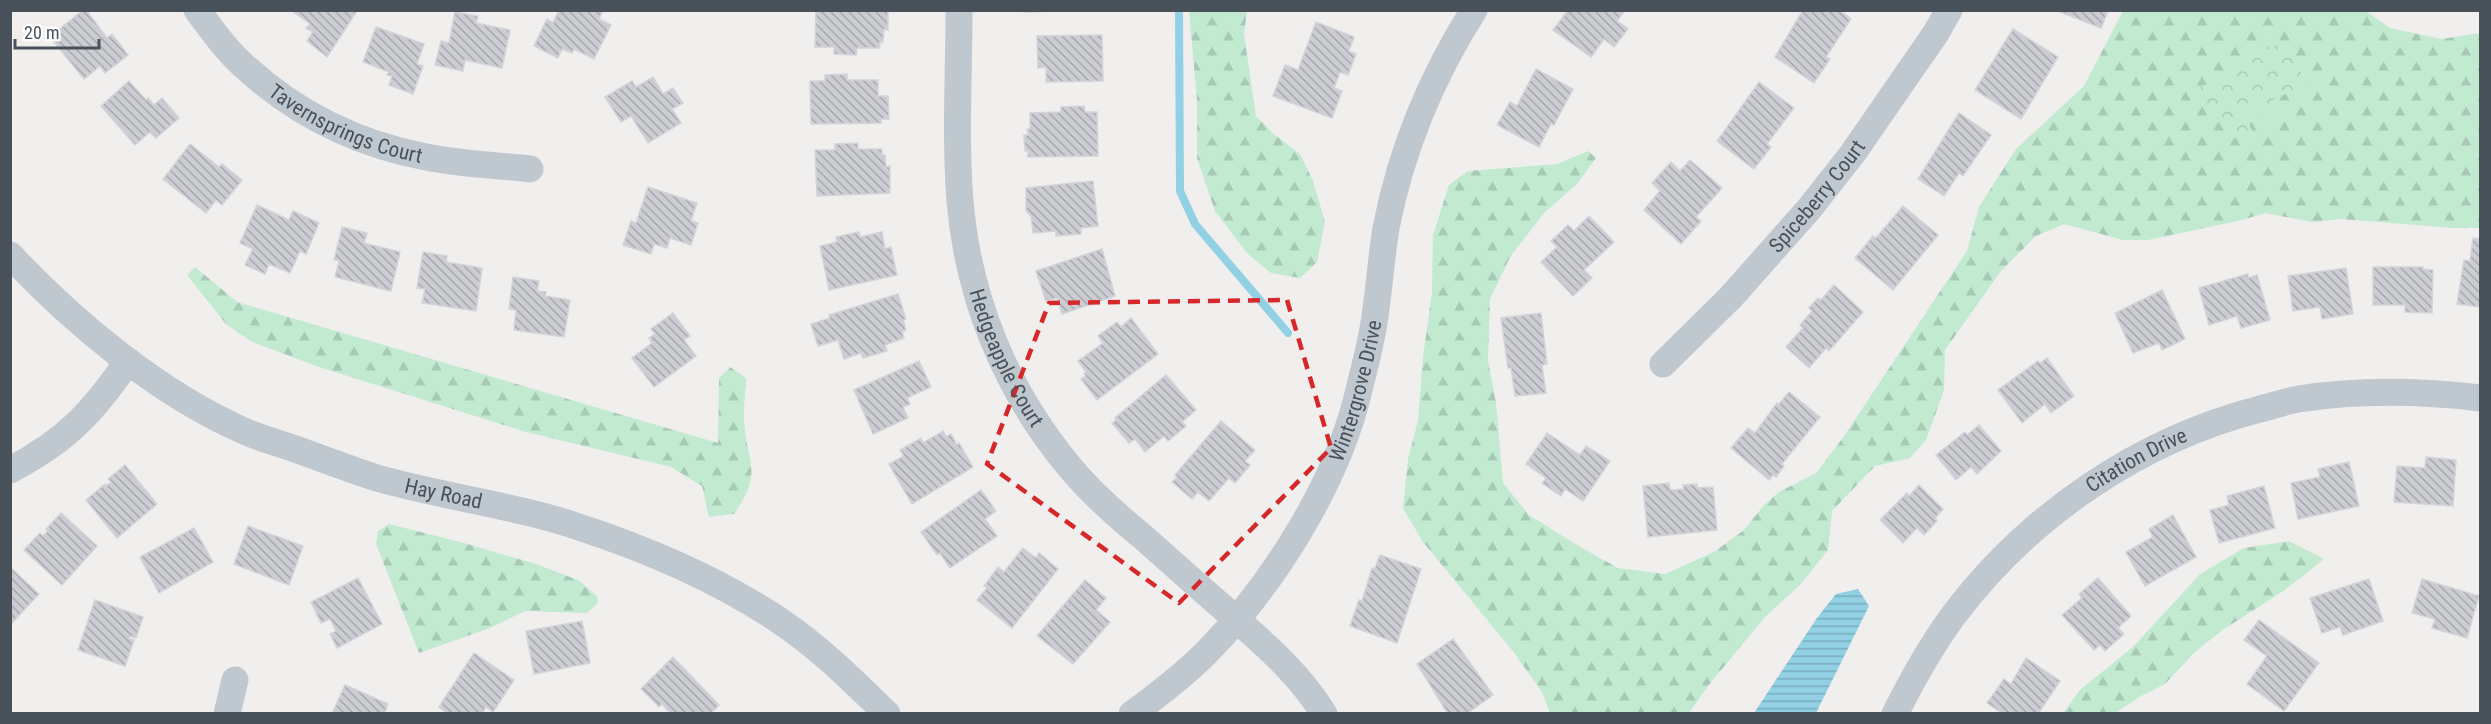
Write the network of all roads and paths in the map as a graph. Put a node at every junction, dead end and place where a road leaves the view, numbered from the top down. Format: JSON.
{"nodes":[{"id":1,"x":197,"y":10,"type":"edge"},
{"id":2,"x":959,"y":10,"type":"edge"},
{"id":3,"x":1474,"y":10,"type":"edge"},
{"id":4,"x":1948,"y":10,"type":"edge"},
{"id":5,"x":530,"y":169,"type":"dead end"},
{"id":6,"x":10,"y":255,"type":"edge"},
{"id":7,"x":128,"y":361,"type":"junction"},
{"id":8,"x":1663,"y":364,"type":"dead end"},
{"id":9,"x":2481,"y":398,"type":"edge"},
{"id":10,"x":10,"y":470,"type":"edge"},
{"id":11,"x":1236,"y":619,"type":"junction"},
{"id":12,"x":235,"y":680,"type":"dead end"},
{"id":13,"x":226,"y":714,"type":"edge"},
{"id":14,"x":887,"y":714,"type":"edge"},
{"id":15,"x":1132,"y":714,"type":"edge"},
{"id":16,"x":1324,"y":714,"type":"edge"},
{"id":17,"x":1895,"y":714,"type":"edge"}],
"edges":[{"from":1,"to":5,"type":"street","name":"Tavernsprings Court"},
{"from":2,"to":11,"type":"street","name":"Hedgeapple Court"},
{"from":3,"to":11,"type":"street","name":"Wintergrove Drive"},
{"from":4,"to":8,"type":"street","name":"Spiceberry Court"},
{"from":6,"to":7,"type":"street","name":"Hay Road"},
{"from":7,"to":10,"type":"street"},
{"from":7,"to":14,"type":"street","name":"Hay Road"},
{"from":9,"to":17,"type":"street","name":"Citation Drive"},
{"from":11,"to":15,"type":"street","name":"Wintergrove Drive"},
{"from":11,"to":16,"type":"street","name":"Hedgeapple Court"},
{"from":12,"to":13,"type":"street"}]}
